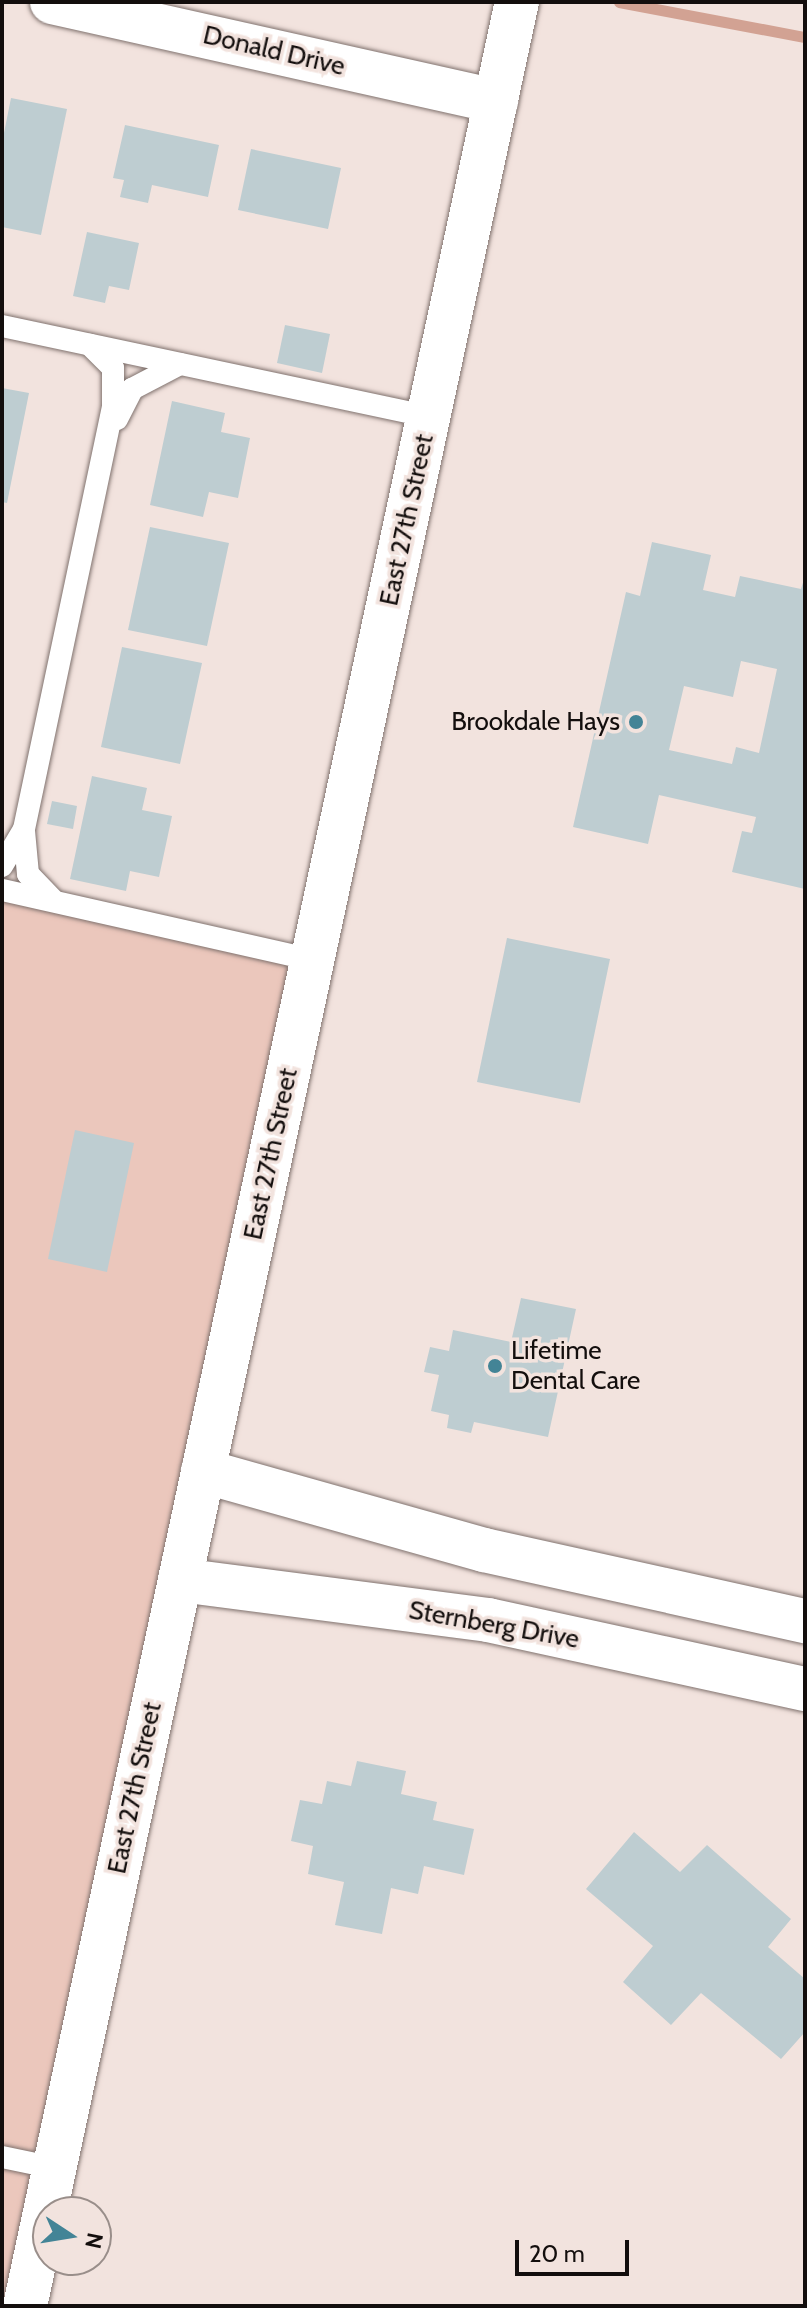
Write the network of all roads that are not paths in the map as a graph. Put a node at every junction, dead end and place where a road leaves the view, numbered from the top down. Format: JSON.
{"nodes":[{"id":1,"x":52,"y":2,"type":"edge"},
{"id":2,"x":517,"y":2,"type":"edge"},
{"id":3,"x":496,"y":101,"type":"junction"},
{"id":4,"x":2,"y":326,"type":"edge"},
{"id":5,"x":90,"y":345,"type":"junction"},
{"id":6,"x":180,"y":364,"type":"junction"},
{"id":7,"x":429,"y":417,"type":"junction"},
{"id":8,"x":104,"y":450,"type":"junction"},
{"id":9,"x":24,"y":829,"type":"junction"},
{"id":10,"x":2,"y":866,"type":"edge"},
{"id":11,"x":2,"y":890,"type":"edge"},
{"id":12,"x":55,"y":902,"type":"junction"},
{"id":13,"x":313,"y":960,"type":"junction"},
{"id":14,"x":203,"y":1471,"type":"junction"},
{"id":15,"x":180,"y":1580,"type":"junction"},
{"id":16,"x":805,"y":1621,"type":"edge"},
{"id":17,"x":805,"y":1689,"type":"edge"},
{"id":18,"x":2,"y":2157,"type":"edge"},
{"id":19,"x":55,"y":2168,"type":"junction"},
{"id":20,"x":25,"y":2306,"type":"edge"}],
"edges":[{"from":1,"to":3,"type":"main road","name":"Donald Drive"},
{"from":2,"to":3,"type":"main road","name":"East 27th Street"},
{"from":3,"to":7,"type":"main road","name":"East 27th Street"},
{"from":4,"to":5,"type":"lane"},
{"from":5,"to":6,"type":"lane"},
{"from":5,"to":8,"type":"lane"},
{"from":6,"to":7,"type":"lane"},
{"from":6,"to":8,"type":"lane"},
{"from":7,"to":13,"type":"main road","name":"East 27th Street"},
{"from":8,"to":9,"type":"lane"},
{"from":9,"to":10,"type":"lane"},
{"from":9,"to":12,"type":"lane"},
{"from":11,"to":12,"type":"lane"},
{"from":12,"to":13,"type":"lane"},
{"from":13,"to":14,"type":"main road","name":"East 27th Street"},
{"from":14,"to":15,"type":"main road","name":"East 27th Street"},
{"from":14,"to":16,"type":"main road"},
{"from":15,"to":17,"type":"main road","name":"Sternberg Drive"},
{"from":15,"to":19,"type":"main road","name":"East 27th Street"},
{"from":18,"to":19,"type":"lane"},
{"from":19,"to":20,"type":"main road","name":"East 27th Street"}]}
